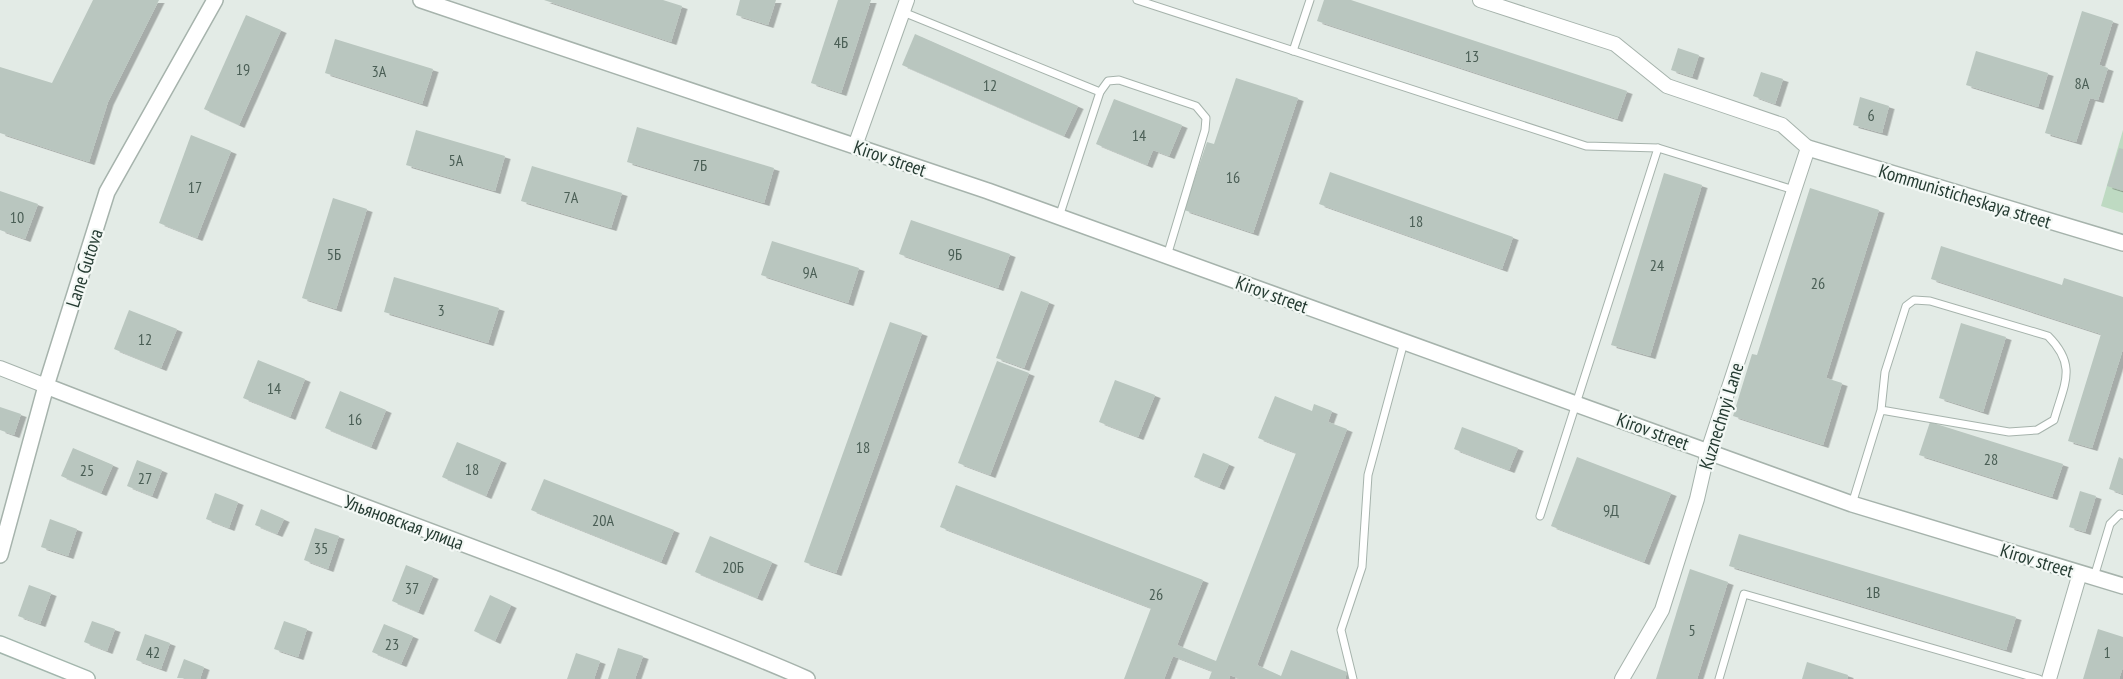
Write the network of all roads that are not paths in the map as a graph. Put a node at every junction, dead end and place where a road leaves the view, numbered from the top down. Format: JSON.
{"nodes":[{"id":1,"x":215,"y":0,"type":"edge"},
{"id":2,"x":421,"y":0,"type":"edge"},
{"id":3,"x":1137,"y":0,"type":"edge"},
{"id":4,"x":1310,"y":0,"type":"edge"},
{"id":5,"x":1480,"y":0,"type":"edge"},
{"id":6,"x":905,"y":6,"type":"edge"},
{"id":7,"x":1293,"y":50,"type":"junction"},
{"id":8,"x":1100,"y":92,"type":"junction"},
{"id":9,"x":856,"y":146,"type":"junction"},
{"id":10,"x":1658,"y":148,"type":"junction"},
{"id":11,"x":1808,"y":148,"type":"junction"},
{"id":12,"x":1794,"y":190,"type":"junction"},
{"id":13,"x":1059,"y":217,"type":"junction"},
{"id":14,"x":2123,"y":243,"type":"edge"},
{"id":15,"x":1167,"y":256,"type":"junction"},
{"id":16,"x":1404,"y":342,"type":"junction"},
{"id":17,"x":0,"y":368,"type":"edge"},
{"id":18,"x":46,"y":386,"type":"junction"},
{"id":19,"x":1575,"y":403,"type":"junction"},
{"id":20,"x":1881,"y":410,"type":"junction"},
{"id":21,"x":1708,"y":451,"type":"junction"},
{"id":22,"x":1852,"y":504,"type":"junction"},
{"id":23,"x":2123,"y":514,"type":"edge"},
{"id":24,"x":1540,"y":516,"type":"dead end"},
{"id":25,"x":0,"y":555,"type":"edge"},
{"id":26,"x":2080,"y":572,"type":"junction"},
{"id":27,"x":2094,"y":577,"type":"junction"},
{"id":28,"x":2123,"y":586,"type":"edge"},
{"id":29,"x":0,"y":644,"type":"edge"},
{"id":30,"x":87,"y":679,"type":"edge"},
{"id":31,"x":807,"y":679,"type":"edge"},
{"id":32,"x":1353,"y":679,"type":"edge"},
{"id":33,"x":1622,"y":679,"type":"edge"},
{"id":34,"x":1719,"y":679,"type":"edge"},
{"id":35,"x":2038,"y":679,"type":"edge"},
{"id":36,"x":2049,"y":679,"type":"edge"}],
"edges":[{"from":1,"to":18,"type":"street","name":"Lane Gutova"},
{"from":2,"to":9,"type":"street","name":"Kirov street"},
{"from":3,"to":7,"type":"lane"},
{"from":4,"to":7,"type":"lane"},
{"from":5,"to":11,"type":"street"},
{"from":6,"to":8,"type":"lane"},
{"from":6,"to":9,"type":"street"},
{"from":7,"to":10,"type":"lane"},
{"from":8,"to":13,"type":"lane"},
{"from":8,"to":15,"type":"lane"},
{"from":9,"to":13,"type":"street","name":"Kirov street"},
{"from":10,"to":12,"type":"lane"},
{"from":10,"to":19,"type":"lane"},
{"from":11,"to":12,"type":"street","name":"Kuznechnyi Lane"},
{"from":11,"to":14,"type":"street","name":"Kommunisticheskaya street"},
{"from":12,"to":21,"type":"street","name":"Kuznechnyi Lane"},
{"from":13,"to":15,"type":"street","name":"Kirov street"},
{"from":15,"to":16,"type":"street","name":"Kirov street"},
{"from":16,"to":19,"type":"street","name":"Kirov street"},
{"from":16,"to":32,"type":"lane"},
{"from":17,"to":18,"type":"street","name":"Ульяновская улица"},
{"from":18,"to":25,"type":"street","name":"Lane Gutova"},
{"from":18,"to":31,"type":"street","name":"Ульяновская улица"},
{"from":19,"to":21,"type":"street","name":"Kirov street"},
{"from":19,"to":24,"type":"lane"},
{"from":20,"to":20,"type":"lane"},
{"from":20,"to":22,"type":"lane"},
{"from":21,"to":22,"type":"street","name":"Kirov street"},
{"from":21,"to":33,"type":"street","name":"Kuznechnyi Lane"},
{"from":22,"to":26,"type":"street","name":"Kirov street"},
{"from":23,"to":27,"type":"lane"},
{"from":26,"to":27,"type":"street","name":"Kirov street"},
{"from":26,"to":36,"type":"street"},
{"from":27,"to":28,"type":"street","name":"Kirov street"},
{"from":29,"to":30,"type":"street"},
{"from":34,"to":35,"type":"lane"}]}
